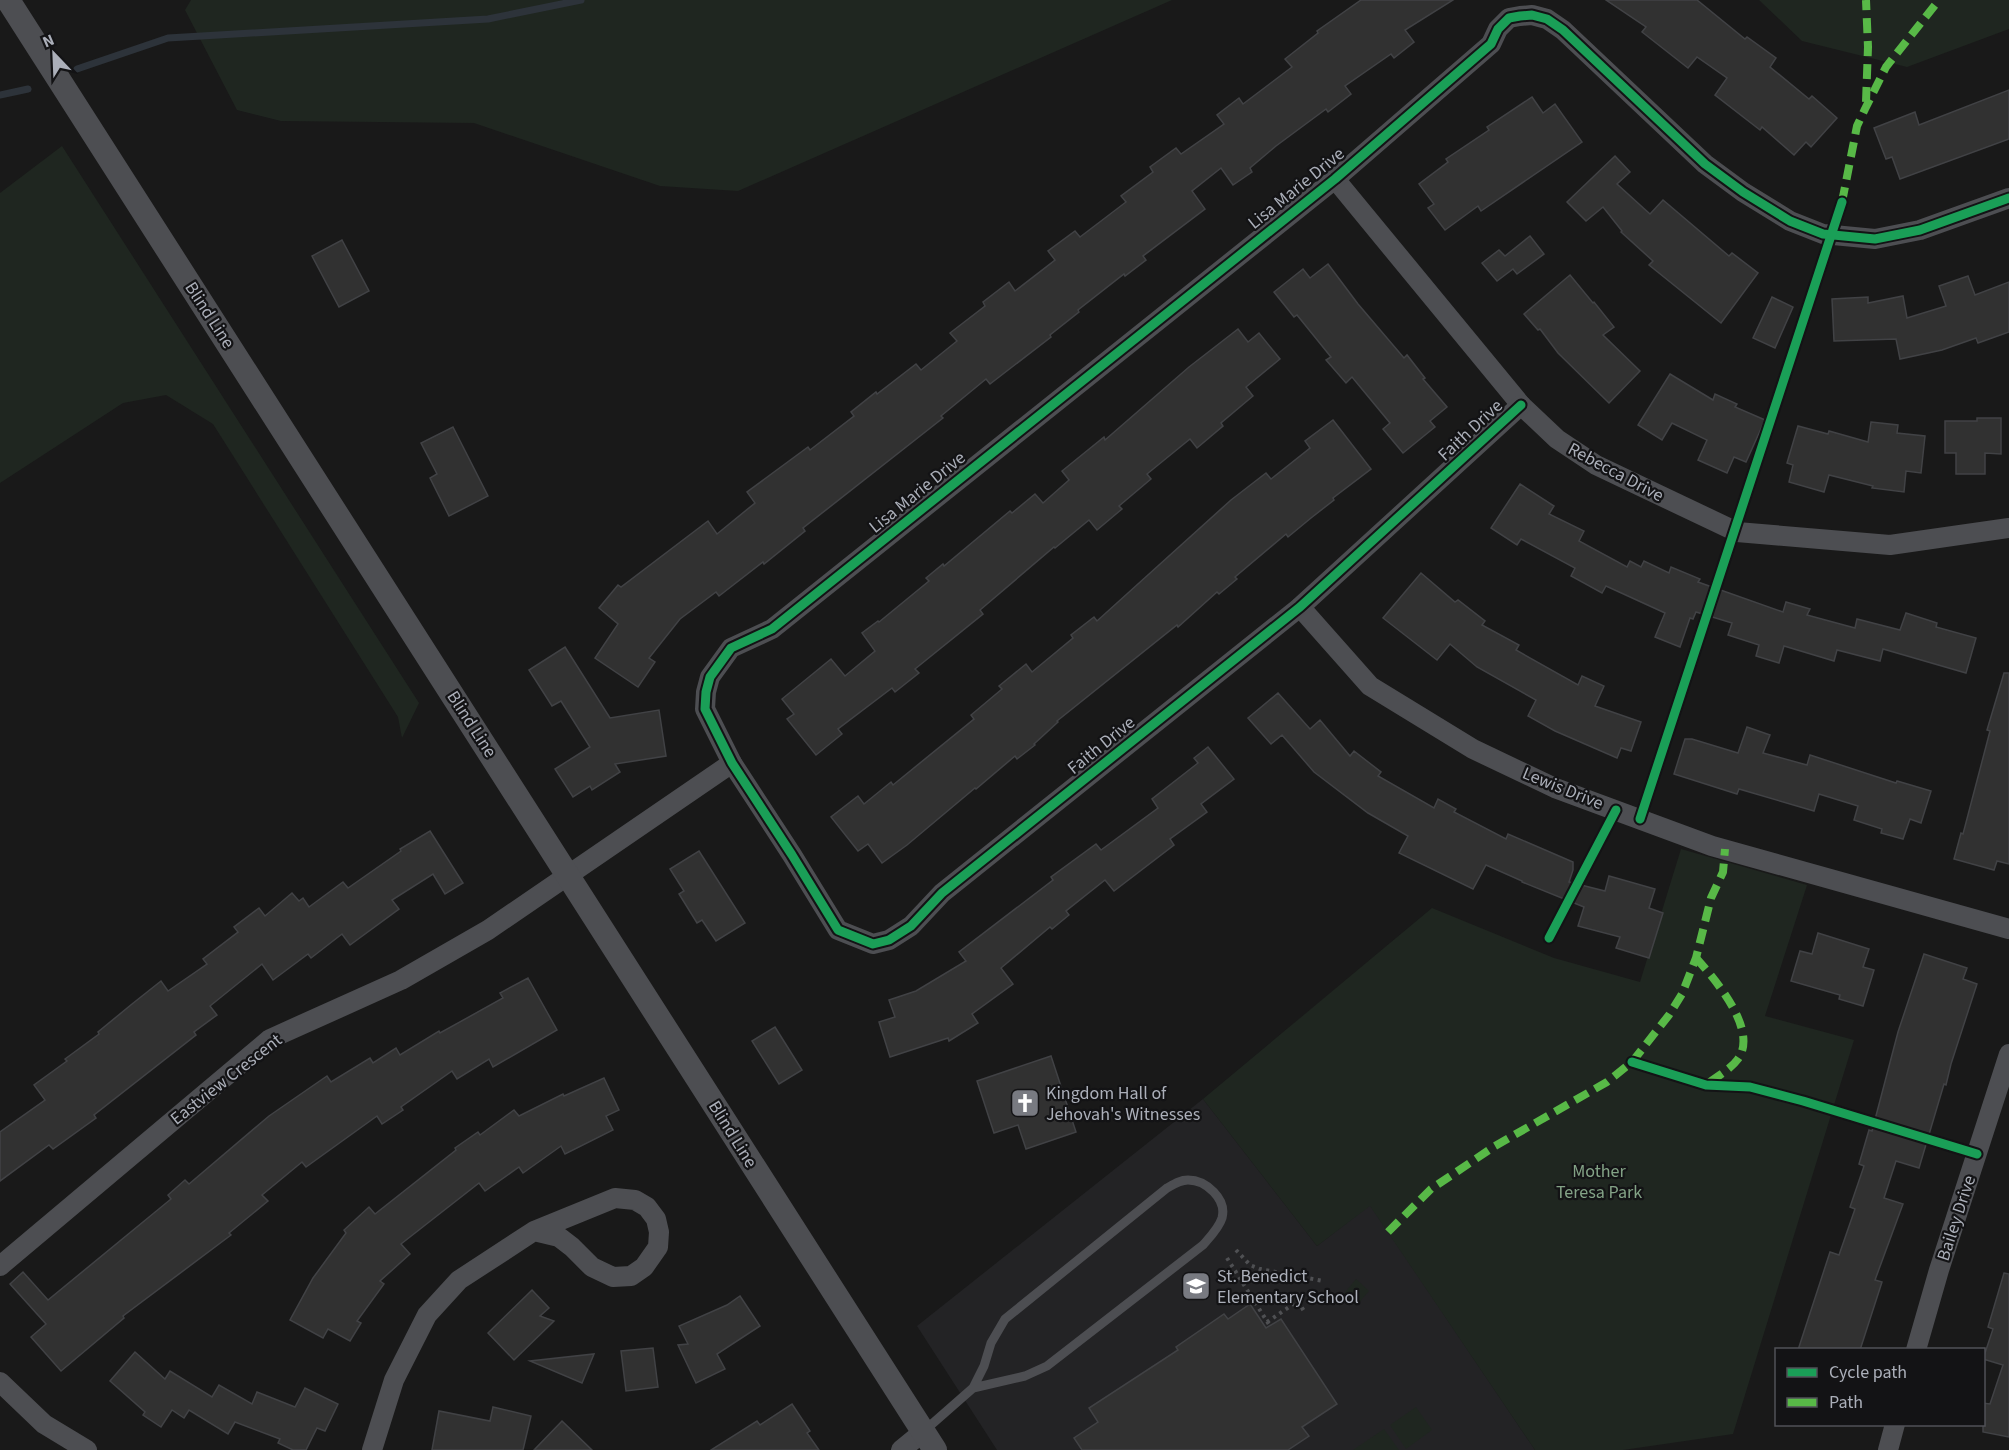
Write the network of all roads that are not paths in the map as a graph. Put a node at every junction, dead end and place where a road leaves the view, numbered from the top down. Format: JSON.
{"nodes":[{"id":1,"x":8,"y":0,"type":"edge"},
{"id":2,"x":1335,"y":179,"type":"junction"},
{"id":3,"x":2009,"y":198,"type":"edge"},
{"id":4,"x":1521,"y":405,"type":"junction"},
{"id":5,"x":2009,"y":528,"type":"edge"},
{"id":6,"x":1300,"y":607,"type":"junction"},
{"id":7,"x":732,"y":763,"type":"junction"},
{"id":8,"x":568,"y":874,"type":"junction"},
{"id":9,"x":2009,"y":929,"type":"edge"},
{"id":10,"x":2009,"y":1054,"type":"edge"},
{"id":11,"x":534,"y":1231,"type":"junction"},
{"id":12,"x":0,"y":1266,"type":"edge"},
{"id":13,"x":1918,"y":1348,"type":"edge"},
{"id":14,"x":0,"y":1382,"type":"edge"},
{"id":15,"x":972,"y":1388,"type":"junction"},
{"id":16,"x":1895,"y":1426,"type":"edge"},
{"id":17,"x":929,"y":1441,"type":"edge"},
{"id":18,"x":87,"y":1450,"type":"edge"},
{"id":19,"x":372,"y":1450,"type":"edge"},
{"id":20,"x":901,"y":1450,"type":"edge"},
{"id":21,"x":1888,"y":1450,"type":"edge"}],
"edges":[{"from":1,"to":8,"type":"street","name":"Blind Line"},
{"from":2,"to":3,"type":"street","name":"Lisa Marie Drive"},
{"from":2,"to":4,"type":"street","name":"Rebecca Drive"},
{"from":2,"to":7,"type":"street","name":"Lisa Marie Drive"},
{"from":4,"to":5,"type":"street","name":"Rebecca Drive"},
{"from":4,"to":6,"type":"street","name":"Faith Drive"},
{"from":6,"to":7,"type":"street","name":"Faith Drive"},
{"from":6,"to":9,"type":"street","name":"Lewis Drive"},
{"from":7,"to":8,"type":"street"},
{"from":8,"to":12,"type":"street","name":"Eastview Crescent"},
{"from":8,"to":17,"type":"street","name":"Blind Line"},
{"from":10,"to":13,"type":"street","name":"Bailey Drive"},
{"from":11,"to":11,"type":"street"},
{"from":11,"to":19,"type":"street"},
{"from":14,"to":18,"type":"street"},
{"from":15,"to":15,"type":"lane"},
{"from":15,"to":17,"type":"lane"},
{"from":16,"to":21,"type":"street"},
{"from":17,"to":20,"type":"street"}]}
